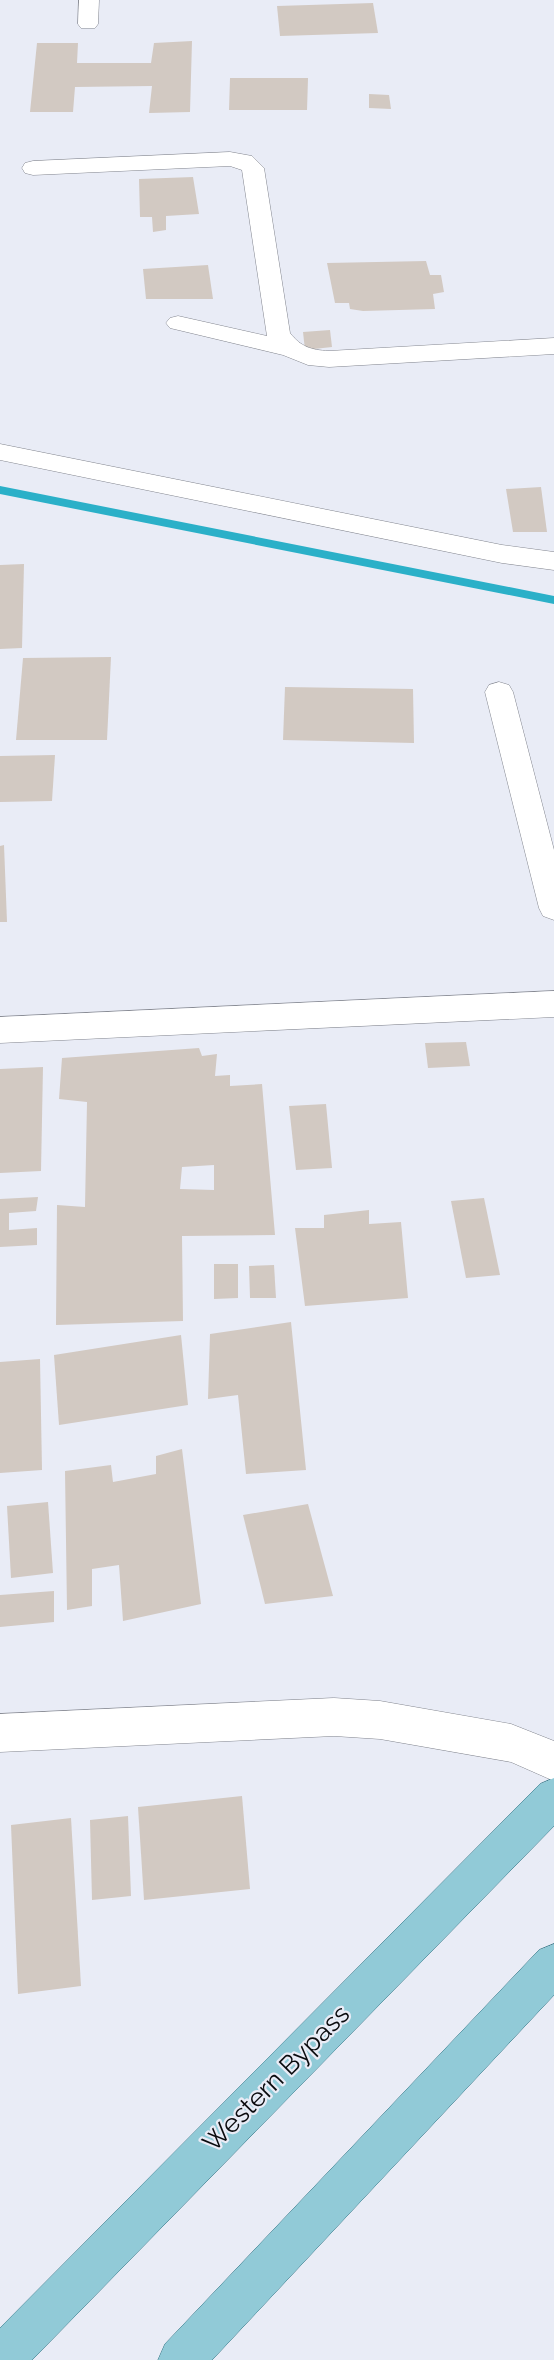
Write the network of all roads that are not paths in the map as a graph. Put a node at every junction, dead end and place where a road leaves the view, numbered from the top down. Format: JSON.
{"nodes":[{"id":1,"x":89,"y":0,"type":"edge"},
{"id":2,"x":88,"y":24,"type":"dead end"},
{"id":3,"x":33,"y":168,"type":"dead end"},
{"id":4,"x":178,"y":323,"type":"dead end"},
{"id":5,"x":554,"y":346,"type":"edge"},
{"id":6,"x":290,"y":349,"type":"junction"},
{"id":7,"x":0,"y":452,"type":"edge"},
{"id":8,"x":554,"y":561,"type":"edge"},
{"id":9,"x":499,"y":692,"type":"dead end"},
{"id":10,"x":554,"y":908,"type":"edge"},
{"id":11,"x":554,"y":1004,"type":"edge"},
{"id":12,"x":0,"y":1030,"type":"edge"},
{"id":13,"x":0,"y":1733,"type":"edge"},
{"id":14,"x":554,"y":1761,"type":"edge"},
{"id":15,"x":554,"y":1798,"type":"edge"},
{"id":16,"x":554,"y":1965,"type":"edge"},
{"id":17,"x":0,"y":2360,"type":"edge"},
{"id":18,"x":181,"y":2360,"type":"edge"}],
"edges":[{"from":1,"to":2,"type":"street"},
{"from":3,"to":6,"type":"street"},
{"from":4,"to":6,"type":"street"},
{"from":5,"to":6,"type":"street"},
{"from":7,"to":8,"type":"street"},
{"from":9,"to":10,"type":"street"},
{"from":11,"to":12,"type":"street"},
{"from":13,"to":14,"type":"street"},
{"from":15,"to":17,"type":"main road","name":"Western Bypass"},
{"from":16,"to":18,"type":"main road"}]}
